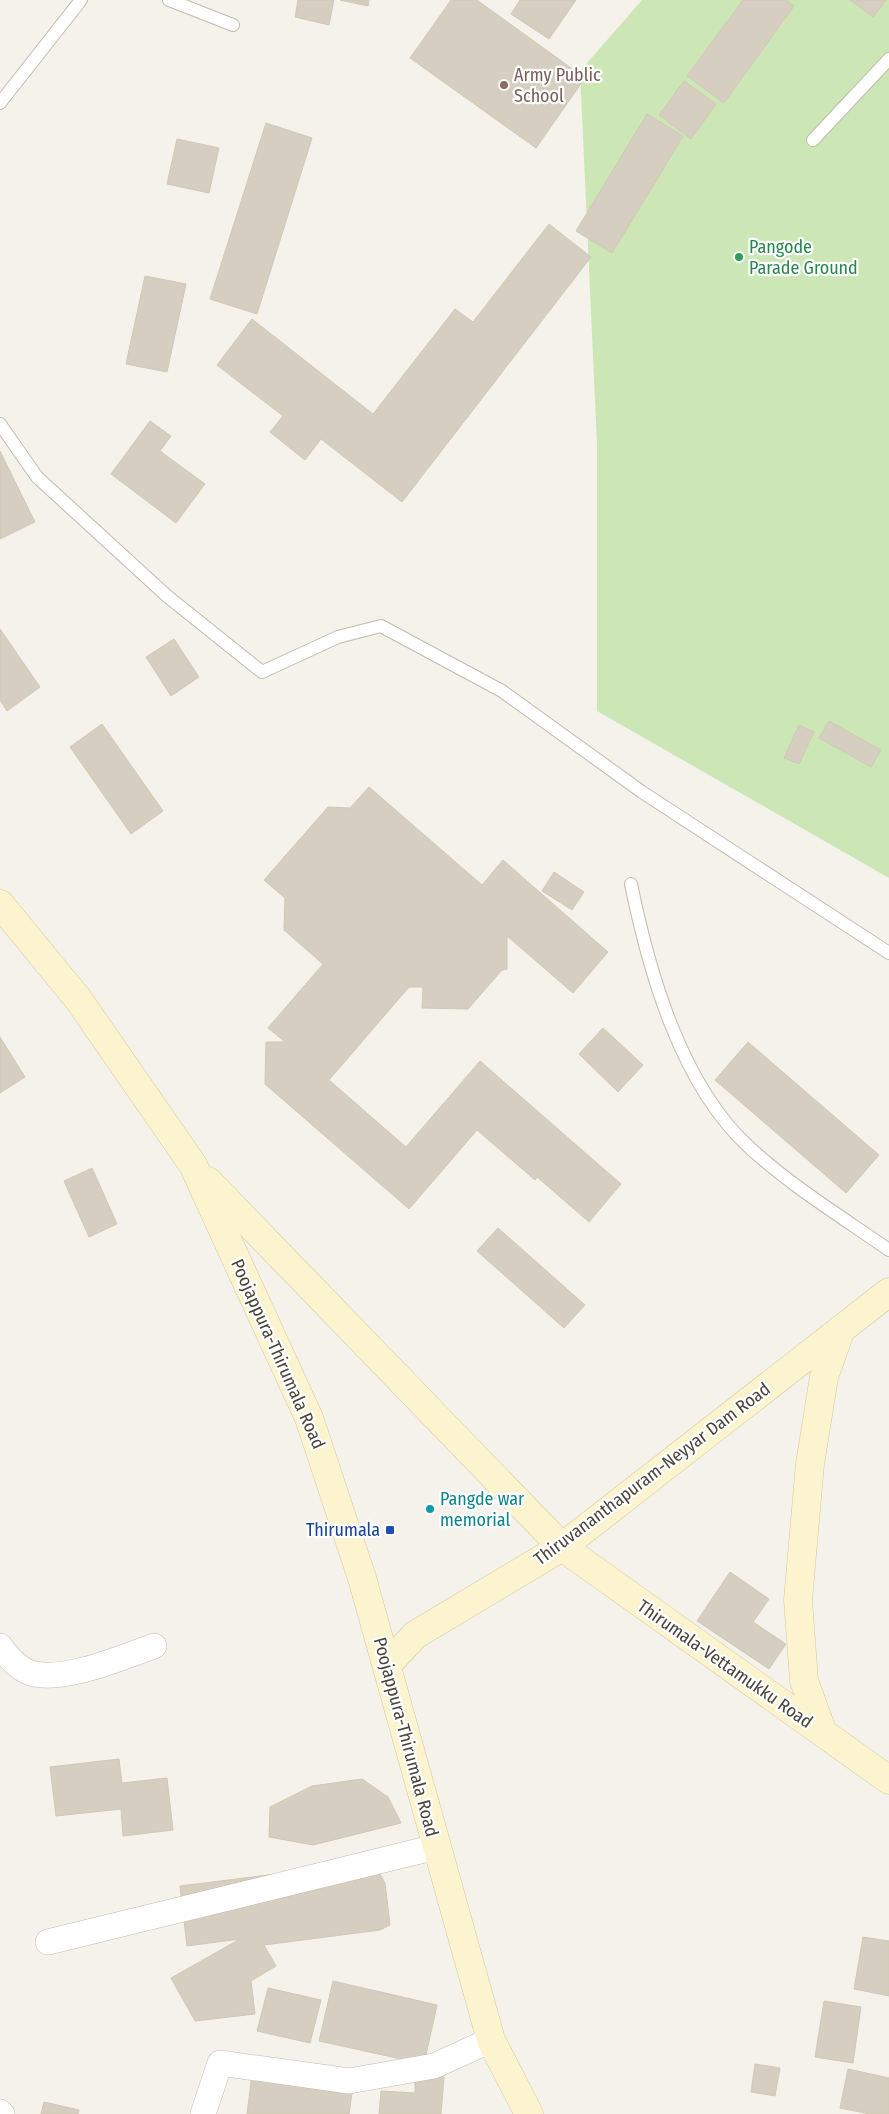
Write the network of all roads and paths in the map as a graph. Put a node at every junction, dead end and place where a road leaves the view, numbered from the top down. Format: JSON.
{"nodes":[{"id":1,"x":81,"y":0,"type":"edge"},
{"id":2,"x":169,"y":0,"type":"edge"},
{"id":3,"x":233,"y":25,"type":"dead end"},
{"id":4,"x":889,"y":59,"type":"edge"},
{"id":5,"x":0,"y":103,"type":"edge"},
{"id":6,"x":813,"y":140,"type":"dead end"},
{"id":7,"x":0,"y":424,"type":"edge"},
{"id":8,"x":631,"y":884,"type":"dead end"},
{"id":9,"x":0,"y":904,"type":"edge"},
{"id":10,"x":889,"y":953,"type":"edge"},
{"id":11,"x":193,"y":1165,"type":"junction"},
{"id":12,"x":889,"y":1250,"type":"edge"},
{"id":13,"x":889,"y":1292,"type":"edge"},
{"id":14,"x":841,"y":1329,"type":"junction"},
{"id":15,"x":562,"y":1547,"type":"junction"},
{"id":16,"x":0,"y":1646,"type":"edge"},
{"id":17,"x":154,"y":1646,"type":"dead end"},
{"id":18,"x":387,"y":1665,"type":"junction"},
{"id":19,"x":823,"y":1734,"type":"junction"},
{"id":20,"x":889,"y":1780,"type":"edge"},
{"id":21,"x":436,"y":1847,"type":"junction"},
{"id":22,"x":48,"y":1942,"type":"dead end"},
{"id":23,"x":491,"y":2040,"type":"junction"},
{"id":24,"x":203,"y":2114,"type":"edge"},
{"id":25,"x":529,"y":2114,"type":"edge"}],
"edges":[{"from":1,"to":5,"type":"lane"},
{"from":2,"to":3,"type":"lane"},
{"from":4,"to":6,"type":"lane"},
{"from":7,"to":10,"type":"lane"},
{"from":8,"to":12,"type":"lane"},
{"from":9,"to":11,"type":"main road","name":"Poojappura-Thirumala Road"},
{"from":11,"to":15,"type":"main road","name":"Thirumala-Vettamukku Road"},
{"from":11,"to":18,"type":"main road","name":"Poojappura-Thirumala Road"},
{"from":13,"to":14,"type":"main road","name":"Thiruvananthapuram-Neyyar Dam Road"},
{"from":14,"to":15,"type":"main road","name":"Thiruvananthapuram-Neyyar Dam Road"},
{"from":14,"to":19,"type":"main road"},
{"from":15,"to":18,"type":"main road","name":"Thiruvananthapuram-Neyyar Dam Road"},
{"from":15,"to":19,"type":"main road","name":"Thirumala-Vettamukku Road"},
{"from":16,"to":17,"type":"street"},
{"from":18,"to":21,"type":"main road","name":"Poojappura-Thirumala Road"},
{"from":19,"to":20,"type":"main road","name":"Thirumala-Vettamukku Road"},
{"from":21,"to":22,"type":"street"},
{"from":21,"to":23,"type":"main road","name":"Poojappura-Thirumala Road"},
{"from":23,"to":24,"type":"street"},
{"from":23,"to":25,"type":"main road","name":"Poojappura-Thirumala Road"}]}
